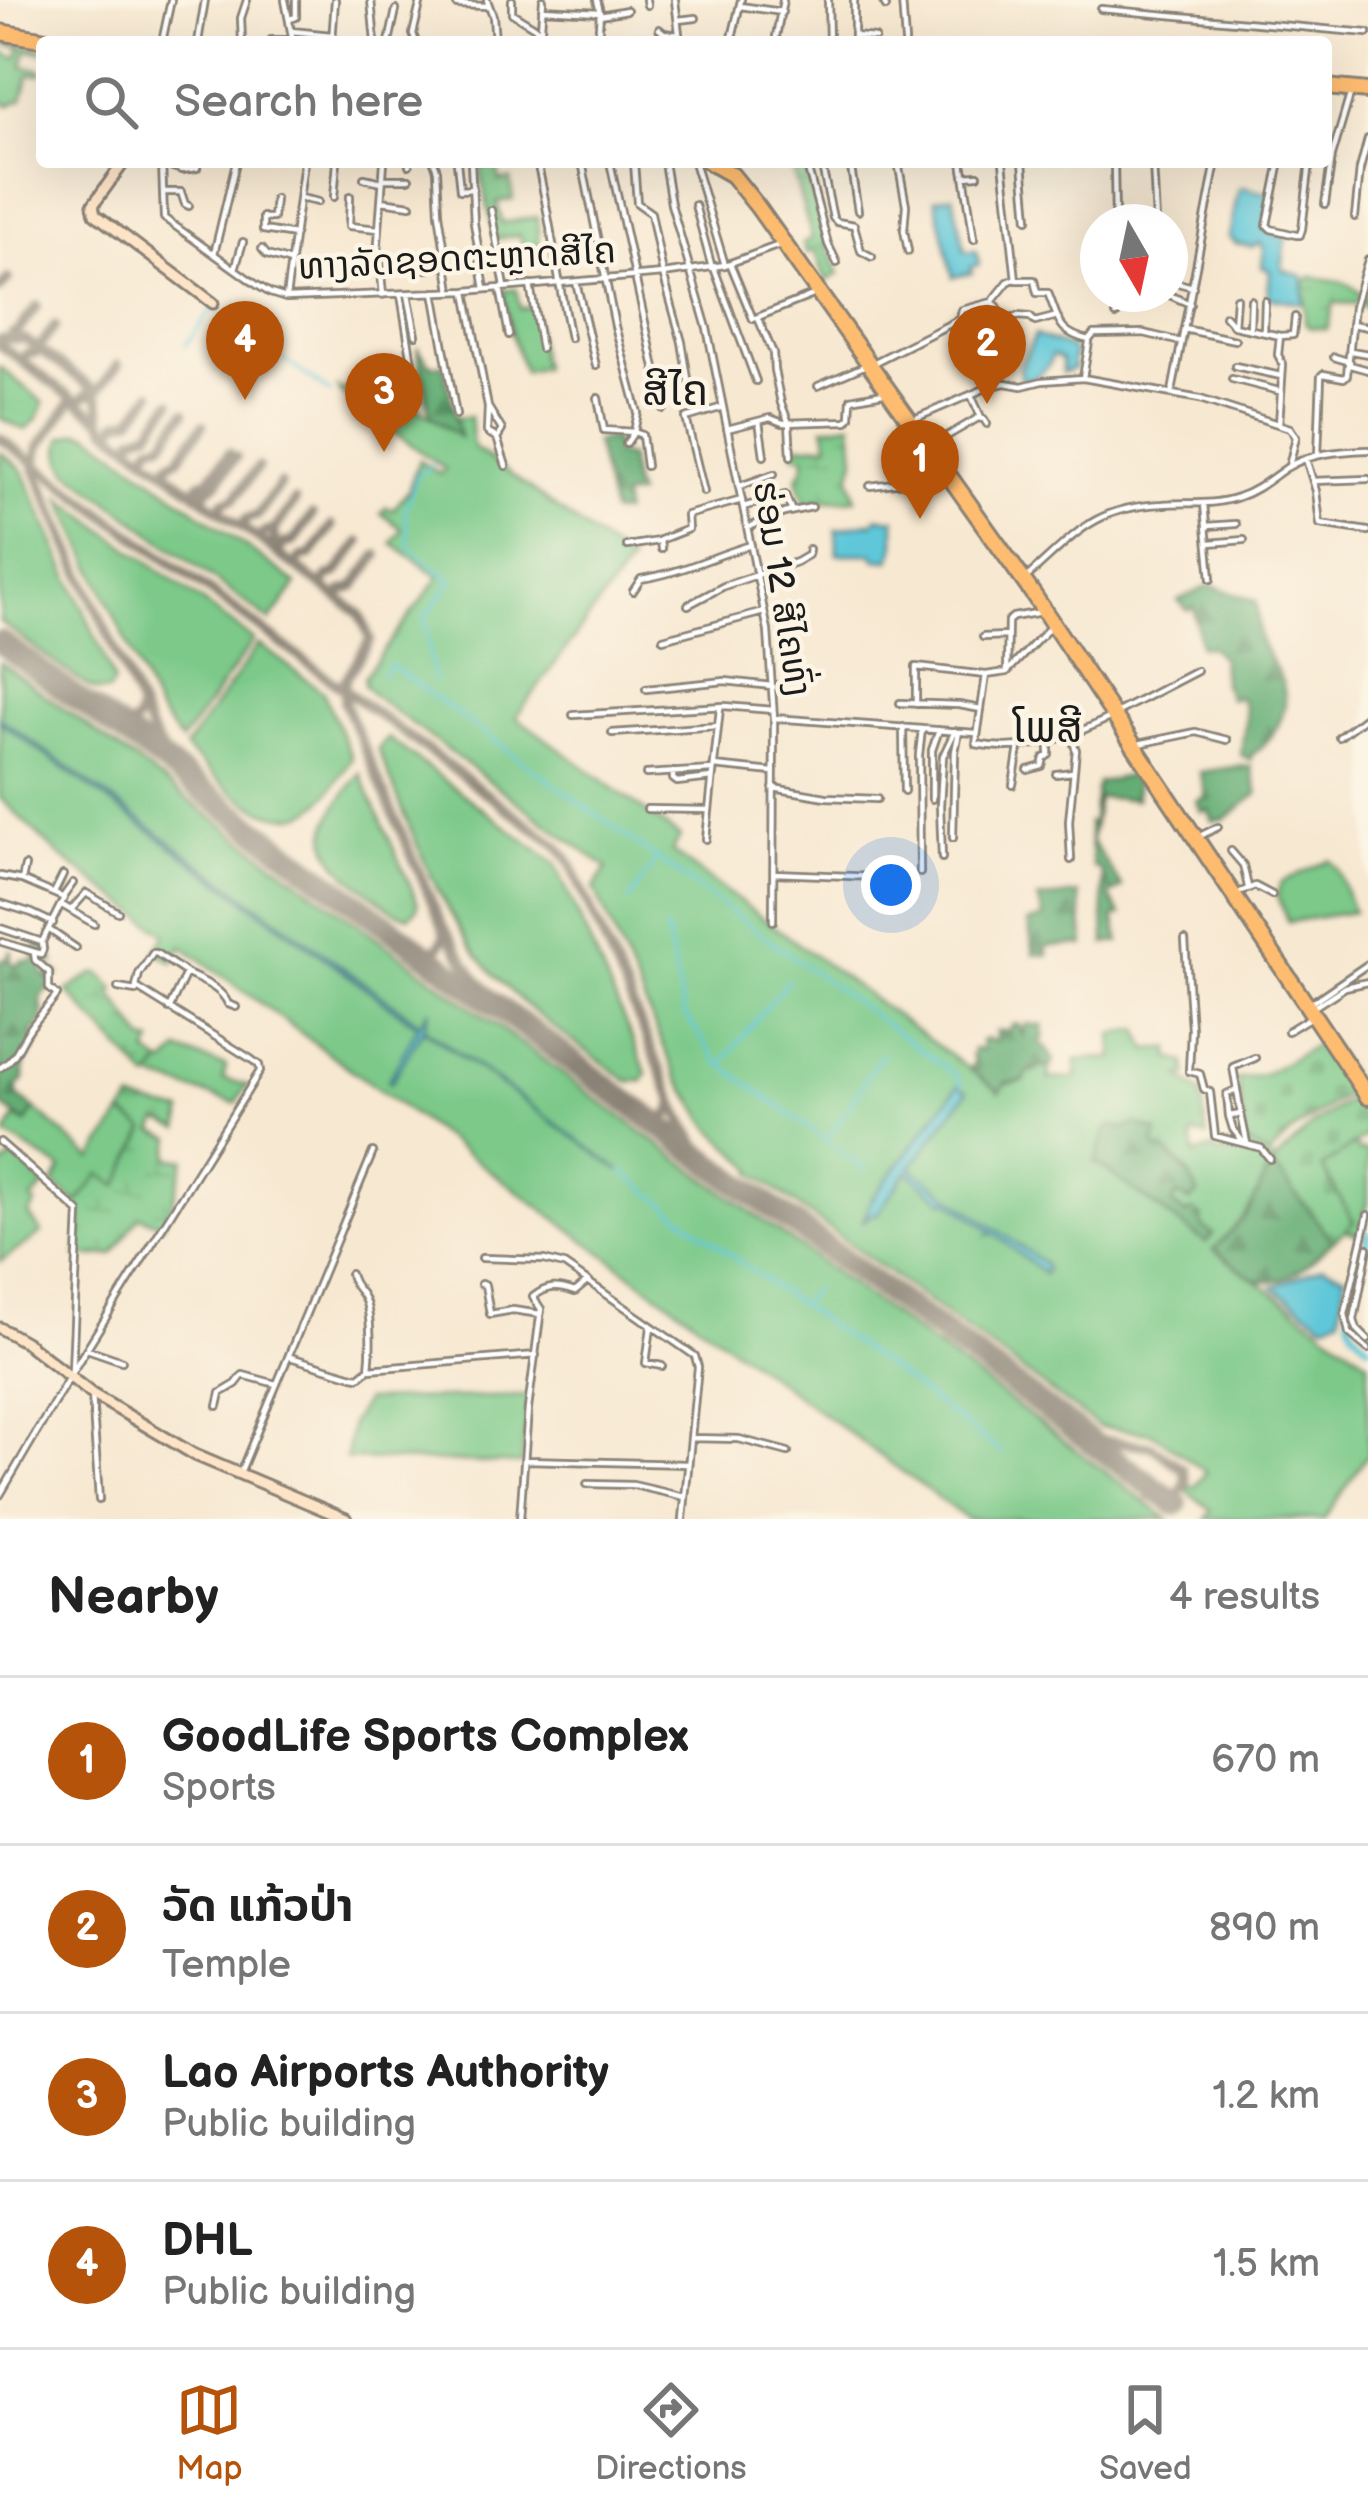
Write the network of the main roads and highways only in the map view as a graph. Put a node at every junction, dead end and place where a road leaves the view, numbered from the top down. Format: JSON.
{"nodes":[{"id":1,"x":0,"y":35,"type":"edge"},
{"id":2,"x":36,"y":39,"type":"edge"},
{"id":3,"x":36,"y":44,"type":"edge"},
{"id":4,"x":1332,"y":87,"type":"edge"},
{"id":5,"x":1368,"y":91,"type":"edge"},
{"id":6,"x":117,"y":168,"type":"edge"},
{"id":7,"x":728,"y":168,"type":"edge"},
{"id":8,"x":785,"y":243,"type":"junction"},
{"id":9,"x":209,"y":300,"type":"dead end"},
{"id":10,"x":871,"y":364,"type":"junction"},
{"id":11,"x":1024,"y":579,"type":"junction"},
{"id":12,"x":1100,"y":690,"type":"junction"},
{"id":13,"x":1116,"y":714,"type":"junction"},
{"id":14,"x":1313,"y":1008,"type":"junction"},
{"id":15,"x":1368,"y":1093,"type":"edge"},
{"id":16,"x":0,"y":1328,"type":"edge"},
{"id":17,"x":346,"y":1519,"type":"edge"}],
"edges":[{"from":1,"to":2,"type":"highway"},
{"from":1,"to":3,"type":"highway"},
{"from":4,"to":5,"type":"highway"},
{"from":6,"to":9,"type":"main road"},
{"from":7,"to":8,"type":"highway"},
{"from":8,"to":10,"type":"highway"},
{"from":8,"to":10,"type":"highway"},
{"from":10,"to":11,"type":"highway"},
{"from":10,"to":11,"type":"highway"},
{"from":11,"to":12,"type":"highway"},
{"from":11,"to":12,"type":"highway"},
{"from":12,"to":13,"type":"highway"},
{"from":13,"to":14,"type":"highway"},
{"from":13,"to":14,"type":"highway"},
{"from":14,"to":15,"type":"highway"},
{"from":16,"to":17,"type":"main road"}]}
